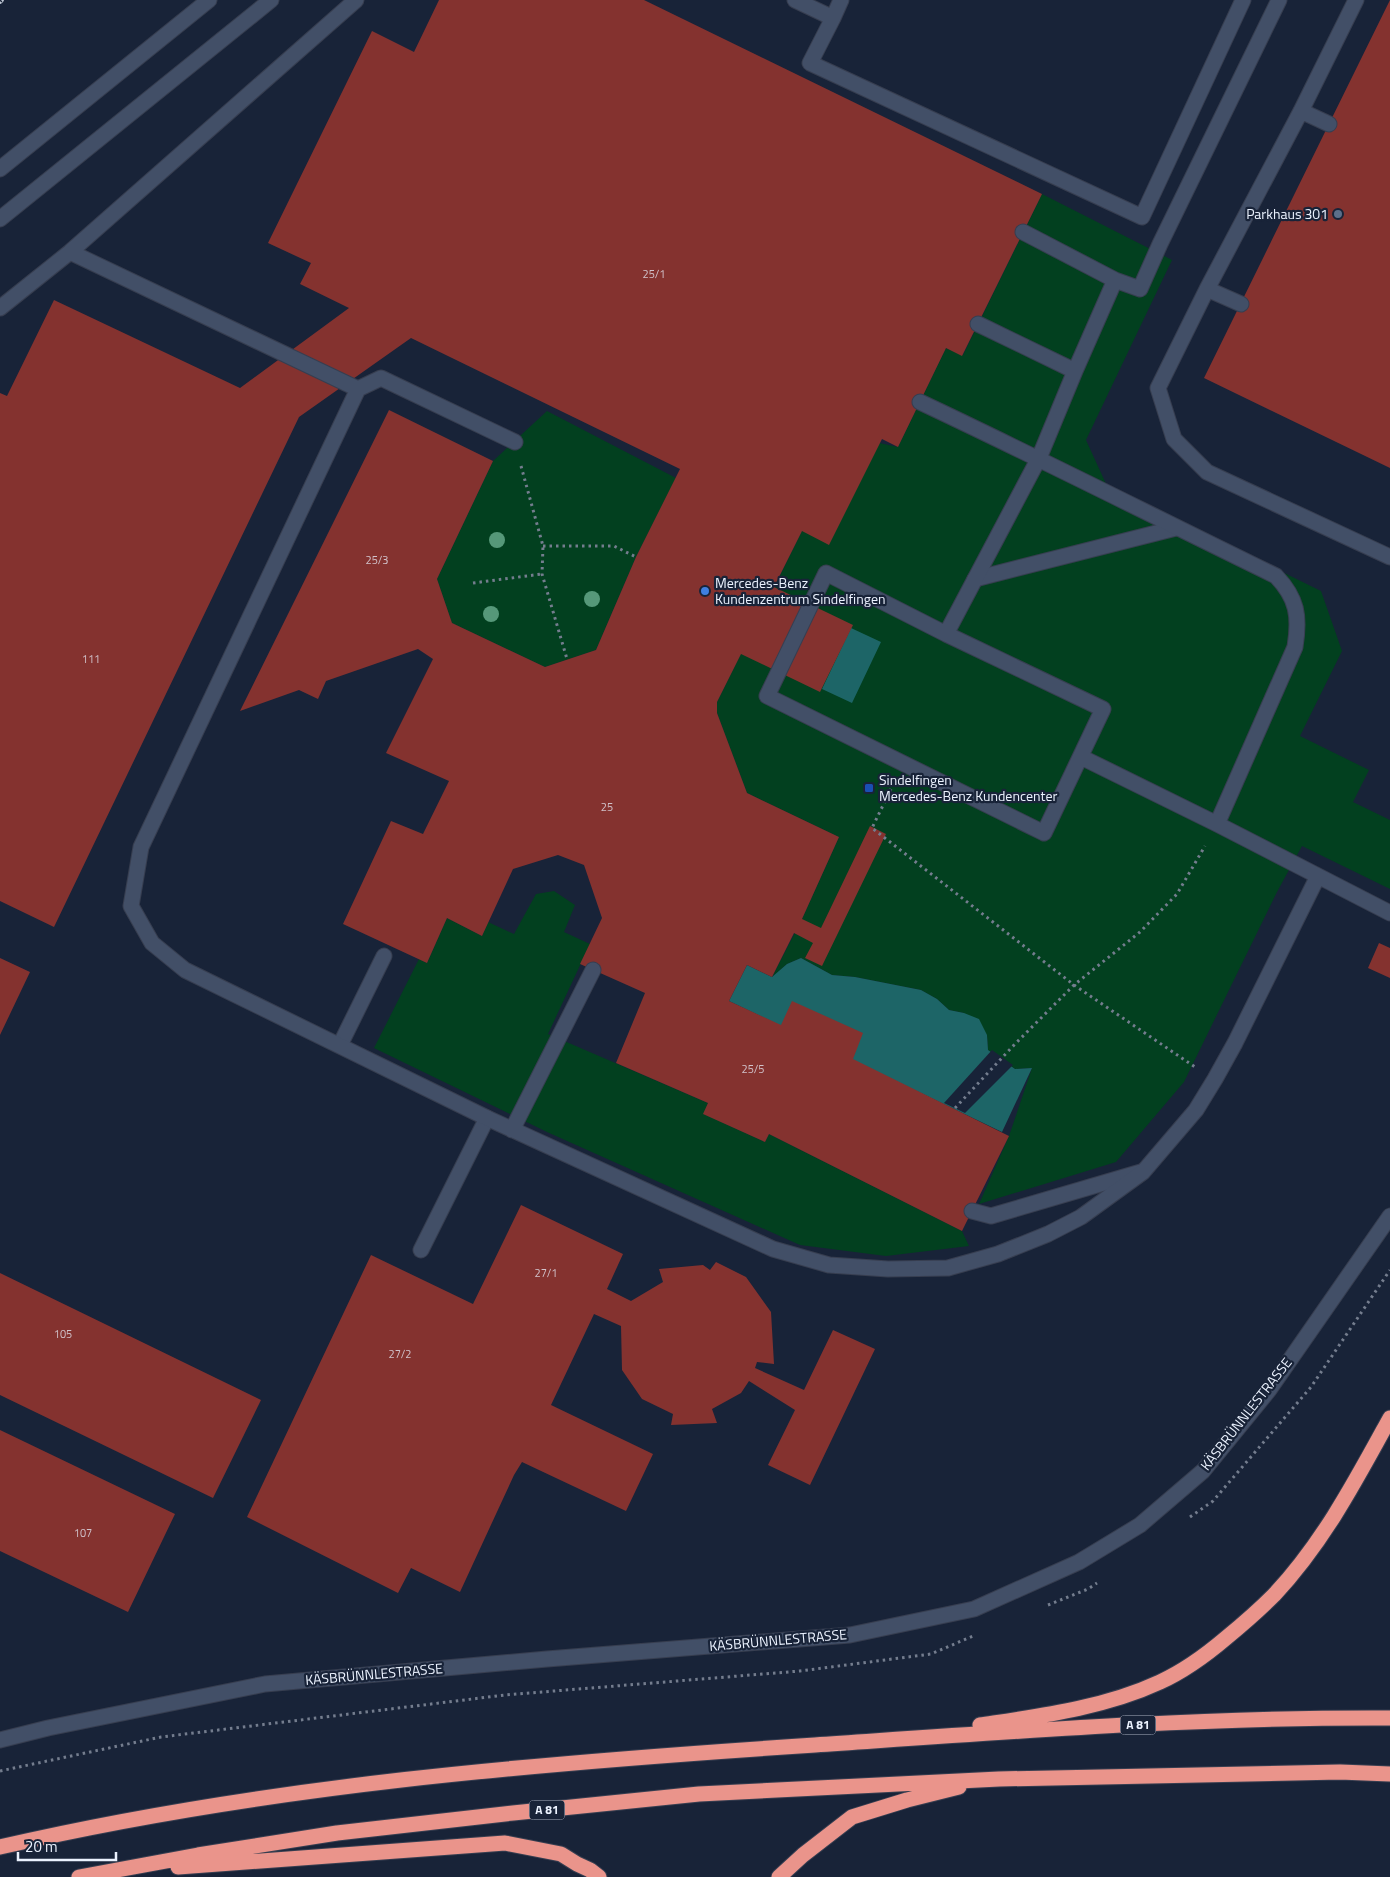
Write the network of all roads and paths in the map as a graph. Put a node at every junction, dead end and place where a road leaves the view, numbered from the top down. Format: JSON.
{"nodes":[{"id":1,"x":209,"y":0,"type":"edge"},
{"id":2,"x":271,"y":0,"type":"edge"},
{"id":3,"x":356,"y":0,"type":"edge"},
{"id":4,"x":795,"y":0,"type":"edge"},
{"id":5,"x":841,"y":0,"type":"edge"},
{"id":6,"x":1243,"y":0,"type":"edge"},
{"id":7,"x":1279,"y":0,"type":"edge"},
{"id":8,"x":1356,"y":0,"type":"edge"},
{"id":9,"x":833,"y":18,"type":"junction"},
{"id":10,"x":1301,"y":111,"type":"junction"},
{"id":11,"x":1329,"y":124,"type":"dead end"},
{"id":12,"x":0,"y":169,"type":"edge"},
{"id":13,"x":0,"y":219,"type":"edge"},
{"id":14,"x":1023,"y":232,"type":"dead end"},
{"id":15,"x":70,"y":252,"type":"junction"},
{"id":16,"x":1115,"y":280,"type":"junction"},
{"id":17,"x":1207,"y":289,"type":"junction"},
{"id":18,"x":1241,"y":304,"type":"dead end"},
{"id":19,"x":0,"y":308,"type":"edge"},
{"id":20,"x":978,"y":324,"type":"dead end"},
{"id":21,"x":1075,"y":371,"type":"junction"},
{"id":22,"x":358,"y":389,"type":"junction"},
{"id":23,"x":920,"y":402,"type":"dead end"},
{"id":24,"x":515,"y":442,"type":"joint"},
{"id":25,"x":1039,"y":458,"type":"junction"},
{"id":26,"x":1176,"y":528,"type":"junction"},
{"id":27,"x":543,"y":546,"type":"junction"},
{"id":28,"x":636,"y":556,"type":"dead end"},
{"id":29,"x":1390,"y":557,"type":"edge"},
{"id":30,"x":542,"y":574,"type":"junction"},
{"id":31,"x":975,"y":579,"type":"junction"},
{"id":32,"x":473,"y":583,"type":"dead end"},
{"id":33,"x":946,"y":634,"type":"junction"},
{"id":34,"x":567,"y":659,"type":"dead end"},
{"id":35,"x":1081,"y":757,"type":"junction"},
{"id":36,"x":890,"y":790,"type":"dead end"},
{"id":37,"x":1217,"y":824,"type":"junction"},
{"id":38,"x":1318,"y":876,"type":"junction"},
{"id":39,"x":1390,"y":913,"type":"edge"},
{"id":40,"x":384,"y":956,"type":"dead end"},
{"id":41,"x":593,"y":970,"type":"dead end"},
{"id":42,"x":1074,"y":986,"type":"junction"},
{"id":43,"x":340,"y":1045,"type":"junction"},
{"id":44,"x":1215,"y":1079,"type":"junction"},
{"id":45,"x":954,"y":1108,"type":"dead end"},
{"id":46,"x":487,"y":1118,"type":"junction"},
{"id":47,"x":512,"y":1130,"type":"junction"},
{"id":48,"x":1142,"y":1172,"type":"junction"},
{"id":49,"x":972,"y":1211,"type":"dead end"},
{"id":50,"x":1390,"y":1216,"type":"edge"},
{"id":51,"x":422,"y":1250,"type":"dead end"},
{"id":52,"x":1390,"y":1418,"type":"edge"},
{"id":53,"x":1390,"y":1718,"type":"edge"},
{"id":54,"x":0,"y":1740,"type":"edge"},
{"id":55,"x":887,"y":1740,"type":"junction"},
{"id":56,"x":1390,"y":1774,"type":"edge"},
{"id":57,"x":999,"y":1779,"type":"junction"},
{"id":58,"x":0,"y":1846,"type":"edge"},
{"id":59,"x":99,"y":1873,"type":"junction"},
{"id":60,"x":79,"y":1877,"type":"edge"},
{"id":61,"x":599,"y":1877,"type":"edge"},
{"id":62,"x":778,"y":1877,"type":"edge"}],
"edges":[{"from":1,"to":12,"type":"street"},
{"from":2,"to":13,"type":"street"},
{"from":3,"to":15,"type":"street"},
{"from":4,"to":9,"type":"street"},
{"from":5,"to":9,"type":"street"},
{"from":6,"to":9,"type":"street"},
{"from":7,"to":16,"type":"street"},
{"from":8,"to":10,"type":"street"},
{"from":10,"to":11,"type":"street"},
{"from":10,"to":17,"type":"street"},
{"from":14,"to":16,"type":"street"},
{"from":15,"to":19,"type":"street"},
{"from":15,"to":22,"type":"street"},
{"from":16,"to":21,"type":"street"},
{"from":17,"to":18,"type":"street"},
{"from":17,"to":29,"type":"street"},
{"from":20,"to":21,"type":"street"},
{"from":21,"to":25,"type":"street"},
{"from":22,"to":24,"type":"street"},
{"from":22,"to":43,"type":"street"},
{"from":23,"to":25,"type":"street"},
{"from":24,"to":27,"type":"path"},
{"from":25,"to":26,"type":"street"},
{"from":25,"to":31,"type":"street"},
{"from":26,"to":31,"type":"street"},
{"from":26,"to":37,"type":"street"},
{"from":27,"to":28,"type":"path"},
{"from":27,"to":30,"type":"path"},
{"from":30,"to":32,"type":"path"},
{"from":30,"to":34,"type":"path"},
{"from":31,"to":33,"type":"street"},
{"from":33,"to":35,"type":"street"},
{"from":33,"to":35,"type":"street"},
{"from":35,"to":37,"type":"street"},
{"from":36,"to":42,"type":"path"},
{"from":37,"to":38,"type":"street"},
{"from":37,"to":42,"type":"path"},
{"from":38,"to":39,"type":"street"},
{"from":38,"to":44,"type":"street"},
{"from":40,"to":43,"type":"street"},
{"from":41,"to":47,"type":"street"},
{"from":42,"to":44,"type":"path"},
{"from":42,"to":45,"type":"path"},
{"from":43,"to":46,"type":"street"},
{"from":44,"to":48,"type":"street"},
{"from":46,"to":47,"type":"street"},
{"from":46,"to":51,"type":"street"},
{"from":47,"to":48,"type":"street"},
{"from":48,"to":49,"type":"street"},
{"from":50,"to":54,"type":"street","name":"KÄSBRÜNNLESTRASSE"},
{"from":52,"to":55,"type":"highway"},
{"from":53,"to":55,"type":"highway","number":"A 81"},
{"from":55,"to":58,"type":"highway","number":"A 81"},
{"from":56,"to":57,"type":"highway","number":"A 81"},
{"from":57,"to":59,"type":"highway","number":"A 81"},
{"from":57,"to":62,"type":"highway"},
{"from":59,"to":60,"type":"highway","number":"A 81"},
{"from":59,"to":61,"type":"highway"}]}
